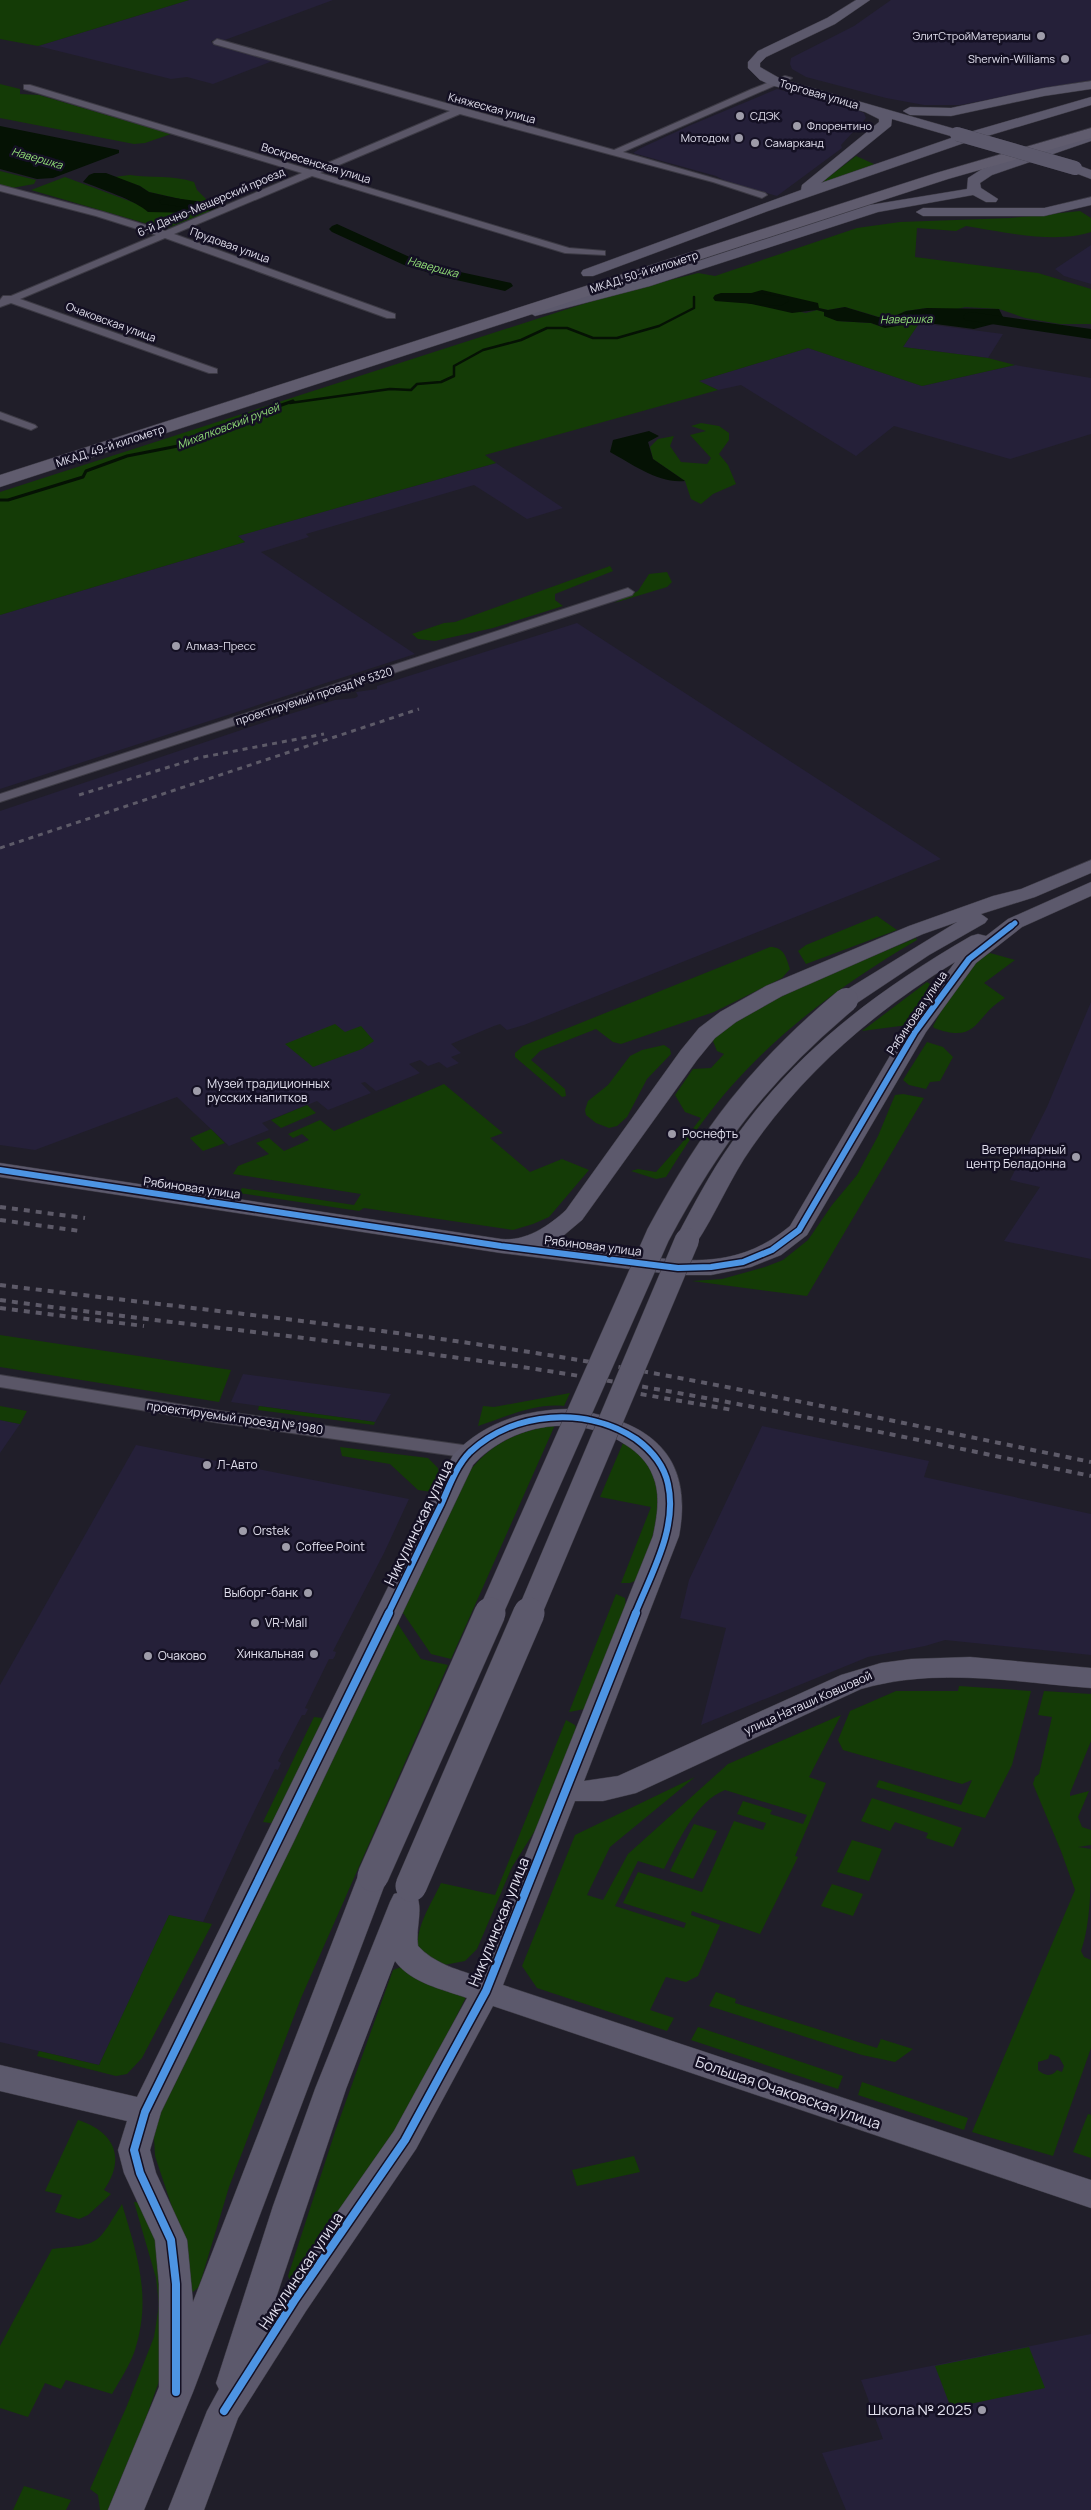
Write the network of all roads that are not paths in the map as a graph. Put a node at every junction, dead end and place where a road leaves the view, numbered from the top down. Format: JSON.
{"nodes":[{"id":1,"x":867,"y":1,"type":"edge"},
{"id":2,"x":217,"y":42,"type":"dead end"},
{"id":3,"x":782,"y":80,"type":"junction"},
{"id":4,"x":1091,"y":85,"type":"edge"},
{"id":5,"x":27,"y":87,"type":"dead end"},
{"id":6,"x":1091,"y":101,"type":"edge"},
{"id":7,"x":886,"y":107,"type":"junction"},
{"id":8,"x":866,"y":108,"type":"junction"},
{"id":9,"x":1091,"y":108,"type":"edge"},
{"id":10,"x":964,"y":110,"type":"junction"},
{"id":11,"x":459,"y":111,"type":"junction"},
{"id":12,"x":1091,"y":119,"type":"edge"},
{"id":13,"x":1049,"y":125,"type":"junction"},
{"id":14,"x":879,"y":132,"type":"junction"},
{"id":15,"x":955,"y":132,"type":"junction"},
{"id":16,"x":1091,"y":133,"type":"edge"},
{"id":17,"x":1091,"y":137,"type":"edge"},
{"id":18,"x":862,"y":145,"type":"junction"},
{"id":19,"x":1091,"y":148,"type":"edge"},
{"id":20,"x":616,"y":152,"type":"junction"},
{"id":21,"x":911,"y":158,"type":"junction"},
{"id":22,"x":1087,"y":169,"type":"edge"},
{"id":23,"x":1032,"y":172,"type":"dead end"},
{"id":24,"x":312,"y":173,"type":"junction"},
{"id":25,"x":996,"y":186,"type":"dead end"},
{"id":26,"x":0,"y":188,"type":"edge"},
{"id":27,"x":983,"y":190,"type":"dead end"},
{"id":28,"x":968,"y":193,"type":"dead end"},
{"id":29,"x":762,"y":195,"type":"dead end"},
{"id":30,"x":1091,"y":195,"type":"edge"},
{"id":31,"x":792,"y":198,"type":"junction"},
{"id":32,"x":1091,"y":201,"type":"edge"},
{"id":33,"x":803,"y":233,"type":"junction"},
{"id":34,"x":164,"y":235,"type":"junction"},
{"id":35,"x":601,"y":253,"type":"dead end"},
{"id":36,"x":588,"y":273,"type":"junction"},
{"id":37,"x":570,"y":279,"type":"dead end"},
{"id":38,"x":5,"y":298,"type":"edge"},
{"id":39,"x":0,"y":304,"type":"edge"},
{"id":40,"x":391,"y":316,"type":"dead end"},
{"id":41,"x":488,"y":323,"type":"junction"},
{"id":42,"x":213,"y":372,"type":"dead end"},
{"id":43,"x":198,"y":398,"type":"dead end"},
{"id":44,"x":220,"y":410,"type":"joint"},
{"id":45,"x":0,"y":415,"type":"edge"},
{"id":46,"x":125,"y":422,"type":"dead end"},
{"id":47,"x":32,"y":427,"type":"dead end"},
{"id":48,"x":0,"y":481,"type":"edge"},
{"id":49,"x":628,"y":592,"type":"dead end"},
{"id":50,"x":0,"y":798,"type":"edge"},
{"id":51,"x":1091,"y":866,"type":"edge"},
{"id":52,"x":1091,"y":888,"type":"edge"},
{"id":53,"x":1028,"y":893,"type":"junction"},
{"id":54,"x":1015,"y":923,"type":"junction"},
{"id":55,"x":858,"y":1005,"type":"junction"},
{"id":56,"x":0,"y":1170,"type":"edge"},
{"id":57,"x":567,"y":1222,"type":"junction"},
{"id":58,"x":501,"y":1246,"type":"junction"},
{"id":59,"x":598,"y":1258,"type":"junction"},
{"id":60,"x":0,"y":1381,"type":"edge"},
{"id":61,"x":470,"y":1452,"type":"junction"},
{"id":62,"x":1091,"y":1678,"type":"edge"},
{"id":63,"x":566,"y":1789,"type":"junction"},
{"id":64,"x":408,"y":1894,"type":"junction"},
{"id":65,"x":486,"y":1991,"type":"junction"},
{"id":66,"x":0,"y":2078,"type":"edge"},
{"id":67,"x":145,"y":2112,"type":"junction"},
{"id":68,"x":1091,"y":2194,"type":"edge"},
{"id":69,"x":176,"y":2392,"type":"junction"},
{"id":70,"x":224,"y":2411,"type":"junction"},
{"id":71,"x":126,"y":2510,"type":"edge"},
{"id":72,"x":186,"y":2510,"type":"edge"}],
"edges":[{"from":1,"to":3,"type":"street","name":"Торговая улица"},
{"from":1,"to":3,"type":"street","name":"Торговая улица"},
{"from":2,"to":11,"type":"street","name":"Княжеская улица"},
{"from":3,"to":7,"type":"street","name":"Торговая улица"},
{"from":3,"to":8,"type":"street","name":"Торговая улица"},
{"from":3,"to":20,"type":"street"},
{"from":4,"to":10,"type":"street"},
{"from":5,"to":24,"type":"street","name":"Воскресенская улица"},
{"from":6,"to":21,"type":"street"},
{"from":7,"to":10,"type":"street"},
{"from":7,"to":15,"type":"street","name":"Торговая улица"},
{"from":8,"to":14,"type":"street"},
{"from":8,"to":15,"type":"street","name":"Торговая улица"},
{"from":9,"to":13,"type":"street"},
{"from":10,"to":15,"type":"street"},
{"from":11,"to":20,"type":"street","name":"Княжеская улица"},
{"from":11,"to":24,"type":"street","name":"6-й Дачно-Мещерский проезд"},
{"from":12,"to":13,"type":"highway","name":"МКАД, 50-й километр"},
{"from":13,"to":36,"type":"highway","name":"МКАД, 50-й километр"},
{"from":14,"to":15,"type":"street"},
{"from":14,"to":18,"type":"street"},
{"from":15,"to":22,"type":"street","bridge":true},
{"from":16,"to":41,"type":"highway","name":"МКАД, 50-й километр"},
{"from":17,"to":30,"type":"street"},
{"from":18,"to":21,"type":"street"},
{"from":18,"to":31,"type":"street"},
{"from":19,"to":23,"type":"street"},
{"from":20,"to":29,"type":"street","name":"Княжеская улица"},
{"from":21,"to":31,"type":"street"},
{"from":24,"to":34,"type":"street","name":"6-й Дачно-Мещерский проезд"},
{"from":24,"to":35,"type":"street","name":"Воскресенская улица"},
{"from":25,"to":27,"type":"street"},
{"from":26,"to":34,"type":"street","name":"Прудовая улица"},
{"from":28,"to":33,"type":"street"},
{"from":31,"to":36,"type":"street"},
{"from":32,"to":33,"type":"street"},
{"from":33,"to":41,"type":"street"},
{"from":34,"to":38,"type":"street","name":"6-й Дачно-Мещерский проезд"},
{"from":34,"to":40,"type":"street","name":"Прудовая улица"},
{"from":36,"to":37,"type":"highway","name":"МКАД, 50-й километр"},
{"from":38,"to":39,"type":"street","name":"6-й Дачно-Мещерский проезд"},
{"from":38,"to":42,"type":"street","name":"Очаковская улица"},
{"from":41,"to":44,"type":"highway","name":"МКАД, 50-й километр"},
{"from":43,"to":46,"type":"highway","name":"МКАД, 49-й километр"},
{"from":44,"to":48,"type":"highway","name":"МКАД, 49-й километр"},
{"from":45,"to":47,"type":"street"},
{"from":49,"to":50,"type":"street","name":"проектируемый проезд № 5320"},
{"from":51,"to":53,"type":"street","name":"Рябиновая улица"},
{"from":52,"to":54,"type":"street","name":"Рябиновая улица"},
{"from":53,"to":55,"type":"street"},
{"from":53,"to":57,"type":"street","name":"Рябиновая улица"},
{"from":54,"to":55,"type":"street"},
{"from":54,"to":59,"type":"street","name":"Рябиновая улица"},
{"from":55,"to":64,"type":"street","bridge":true},
{"from":55,"to":69,"type":"street","bridge":true},
{"from":56,"to":58,"type":"street","name":"Рябиновая улица"},
{"from":57,"to":58,"type":"street","name":"Рябиновая улица"},
{"from":57,"to":59,"type":"street"},
{"from":58,"to":59,"type":"street","name":"Рябиновая улица"},
{"from":60,"to":61,"type":"street","name":"проектируемый проезд № 1980"},
{"from":61,"to":63,"type":"street","name":"Никулинская улица"},
{"from":61,"to":67,"type":"street","name":"Никулинская улица"},
{"from":62,"to":63,"type":"street","name":"улица Наташи Ковшовой"},
{"from":63,"to":65,"type":"street","name":"Никулинская улица"},
{"from":64,"to":65,"type":"street","name":"Большая Очаковская улица"},
{"from":64,"to":70,"type":"street"},
{"from":65,"to":68,"type":"street","name":"Большая Очаковская улица"},
{"from":65,"to":70,"type":"street","name":"Никулинская улица"},
{"from":66,"to":67,"type":"street"},
{"from":67,"to":69,"type":"street","name":"Никулинская улица"},
{"from":69,"to":71,"type":"street","name":"Никулинская улица"},
{"from":70,"to":72,"type":"street","name":"Никулинская улица"}]}
